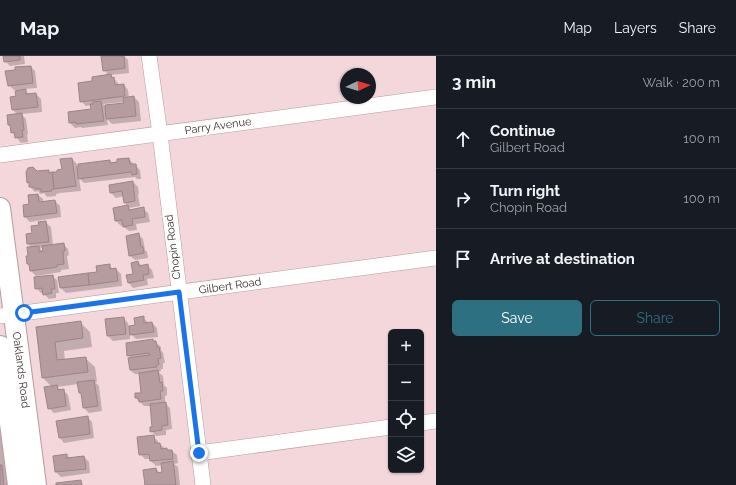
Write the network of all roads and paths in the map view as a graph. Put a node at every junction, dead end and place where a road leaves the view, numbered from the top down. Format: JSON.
{"nodes":[{"id":1,"x":149,"y":56,"type":"edge"},
{"id":2,"x":436,"y":97,"type":"edge"},
{"id":3,"x":160,"y":134,"type":"junction"},
{"id":4,"x":0,"y":155,"type":"edge"},
{"id":5,"x":1,"y":219,"type":"edge"},
{"id":6,"x":436,"y":258,"type":"edge"},
{"id":7,"x":179,"y":292,"type":"junction"},
{"id":8,"x":7,"y":315,"type":"edge"},
{"id":9,"x":0,"y":346,"type":"edge"},
{"id":10,"x":436,"y":421,"type":"edge"},
{"id":11,"x":424,"y":423,"type":"edge"},
{"id":12,"x":388,"y":427,"type":"edge"},
{"id":13,"x":199,"y":453,"type":"junction"},
{"id":14,"x":18,"y":485,"type":"edge"},
{"id":15,"x":36,"y":485,"type":"edge"},
{"id":16,"x":203,"y":485,"type":"edge"}],
"edges":[{"from":1,"to":3,"type":"street","name":"Chopin Road"},
{"from":2,"to":3,"type":"street","name":"Parry Avenue"},
{"from":3,"to":4,"type":"street","name":"Parry Avenue"},
{"from":3,"to":7,"type":"street","name":"Chopin Road"},
{"from":5,"to":8,"type":"main road","name":"Oaklands Road"},
{"from":6,"to":7,"type":"street","name":"Gilbert Road"},
{"from":7,"to":8,"type":"street","name":"Gilbert Road"},
{"from":7,"to":13,"type":"street","name":"Chopin Road"},
{"from":8,"to":15,"type":"main road","name":"Oaklands Road"},
{"from":9,"to":14,"type":"main road","name":"Oaklands Road"},
{"from":10,"to":11,"type":"street"},
{"from":12,"to":13,"type":"street"},
{"from":13,"to":16,"type":"street","name":"Chopin Road"}]}
